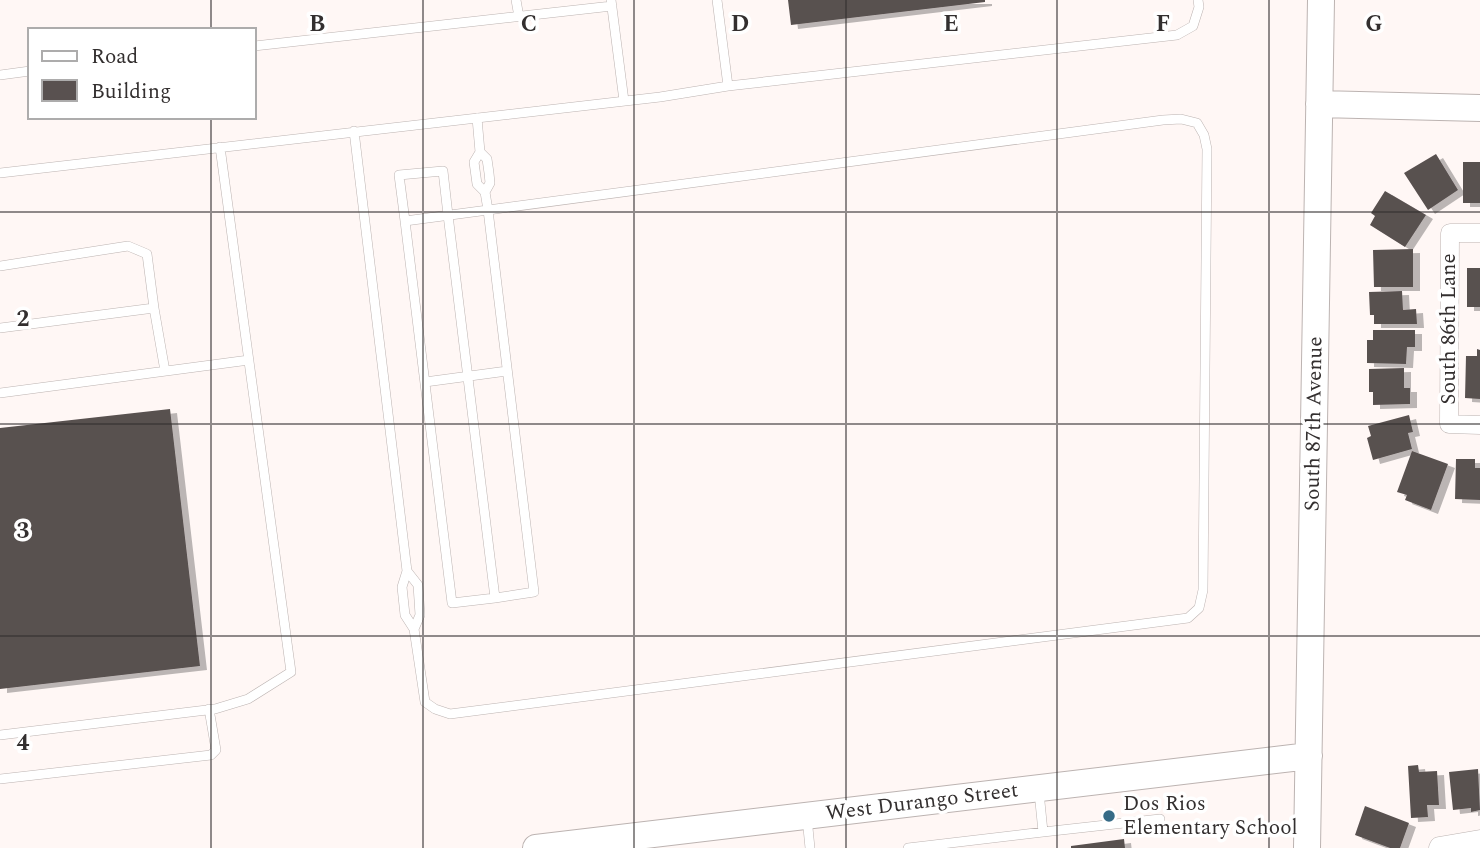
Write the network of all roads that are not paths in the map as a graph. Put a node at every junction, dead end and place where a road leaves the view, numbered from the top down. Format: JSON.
{"nodes":[{"id":1,"x":516,"y":0,"type":"edge"},
{"id":2,"x":563,"y":0,"type":"edge"},
{"id":3,"x":717,"y":0,"type":"edge"},
{"id":4,"x":1198,"y":0,"type":"edge"},
{"id":5,"x":1321,"y":0,"type":"edge"},
{"id":6,"x":611,"y":3,"type":"edge"},
{"id":7,"x":564,"y":12,"type":"junction"},
{"id":8,"x":519,"y":17,"type":"junction"},
{"id":9,"x":256,"y":46,"type":"edge"},
{"id":10,"x":28,"y":71,"type":"edge"},
{"id":11,"x":0,"y":75,"type":"edge"},
{"id":12,"x":728,"y":86,"type":"junction"},
{"id":13,"x":624,"y":101,"type":"junction"},
{"id":14,"x":1319,"y":104,"type":"junction"},
{"id":15,"x":1480,"y":108,"type":"edge"},
{"id":16,"x":477,"y":118,"type":"junction"},
{"id":17,"x":354,"y":131,"type":"junction"},
{"id":18,"x":220,"y":147,"type":"junction"},
{"id":19,"x":0,"y":173,"type":"edge"},
{"id":20,"x":488,"y":210,"type":"junction"},
{"id":21,"x":448,"y":215,"type":"junction"},
{"id":22,"x":405,"y":221,"type":"junction"},
{"id":23,"x":1480,"y":233,"type":"edge"},
{"id":24,"x":0,"y":266,"type":"edge"},
{"id":25,"x":154,"y":308,"type":"junction"},
{"id":26,"x":0,"y":328,"type":"edge"},
{"id":27,"x":249,"y":360,"type":"junction"},
{"id":28,"x":165,"y":371,"type":"junction"},
{"id":29,"x":507,"y":371,"type":"junction"},
{"id":30,"x":468,"y":376,"type":"junction"},
{"id":31,"x":425,"y":382,"type":"junction"},
{"id":32,"x":0,"y":393,"type":"edge"},
{"id":33,"x":1480,"y":425,"type":"edge"},
{"id":34,"x":407,"y":570,"type":"junction"},
{"id":35,"x":495,"y":598,"type":"junction"},
{"id":36,"x":414,"y":629,"type":"junction"},
{"id":37,"x":209,"y":709,"type":"junction"},
{"id":38,"x":0,"y":735,"type":"edge"},
{"id":39,"x":1308,"y":756,"type":"junction"},
{"id":40,"x":0,"y":779,"type":"edge"},
{"id":41,"x":1038,"y":788,"type":"junction"},
{"id":42,"x":807,"y":816,"type":"junction"},
{"id":43,"x":1160,"y":819,"type":"dead end"},
{"id":44,"x":1043,"y":832,"type":"junction"},
{"id":45,"x":1480,"y":839,"type":"edge"},
{"id":46,"x":1438,"y":847,"type":"edge"},
{"id":47,"x":536,"y":848,"type":"edge"},
{"id":48,"x":810,"y":848,"type":"edge"},
{"id":49,"x":908,"y":848,"type":"edge"},
{"id":50,"x":1307,"y":848,"type":"edge"}],
"edges":[{"from":1,"to":8,"type":"lane"},
{"from":2,"to":7,"type":"lane"},
{"from":3,"to":12,"type":"lane"},
{"from":4,"to":12,"type":"lane"},
{"from":5,"to":14,"type":"street","name":"South 87th Avenue"},
{"from":6,"to":7,"type":"lane"},
{"from":6,"to":13,"type":"lane"},
{"from":7,"to":8,"type":"lane"},
{"from":8,"to":9,"type":"lane"},
{"from":10,"to":11,"type":"lane"},
{"from":12,"to":13,"type":"lane"},
{"from":13,"to":16,"type":"lane"},
{"from":14,"to":15,"type":"street"},
{"from":14,"to":39,"type":"street","name":"South 87th Avenue"},
{"from":16,"to":17,"type":"lane"},
{"from":16,"to":20,"type":"lane"},
{"from":17,"to":18,"type":"lane"},
{"from":17,"to":34,"type":"lane"},
{"from":18,"to":19,"type":"lane"},
{"from":18,"to":27,"type":"lane"},
{"from":20,"to":21,"type":"lane"},
{"from":20,"to":29,"type":"lane"},
{"from":20,"to":36,"type":"lane"},
{"from":21,"to":22,"type":"lane"},
{"from":21,"to":22,"type":"lane"},
{"from":21,"to":30,"type":"lane"},
{"from":22,"to":31,"type":"lane"},
{"from":23,"to":33,"type":"street","name":"South 86th Lane"},
{"from":24,"to":25,"type":"lane"},
{"from":25,"to":26,"type":"lane"},
{"from":25,"to":28,"type":"lane"},
{"from":27,"to":28,"type":"lane"},
{"from":27,"to":37,"type":"lane"},
{"from":28,"to":32,"type":"lane"},
{"from":29,"to":30,"type":"lane"},
{"from":29,"to":35,"type":"lane"},
{"from":30,"to":31,"type":"lane"},
{"from":30,"to":35,"type":"lane"},
{"from":31,"to":35,"type":"lane"},
{"from":34,"to":36,"type":"lane"},
{"from":34,"to":36,"type":"lane"},
{"from":37,"to":38,"type":"lane"},
{"from":37,"to":40,"type":"lane"},
{"from":39,"to":41,"type":"street","name":"West Durango Street"},
{"from":39,"to":50,"type":"street","name":"South 87th Avenue"},
{"from":41,"to":42,"type":"street","name":"West Durango Street"},
{"from":41,"to":44,"type":"lane"},
{"from":42,"to":47,"type":"street","name":"West Durango Street"},
{"from":42,"to":48,"type":"lane"},
{"from":43,"to":44,"type":"lane"},
{"from":44,"to":49,"type":"lane"},
{"from":45,"to":46,"type":"street"}]}
